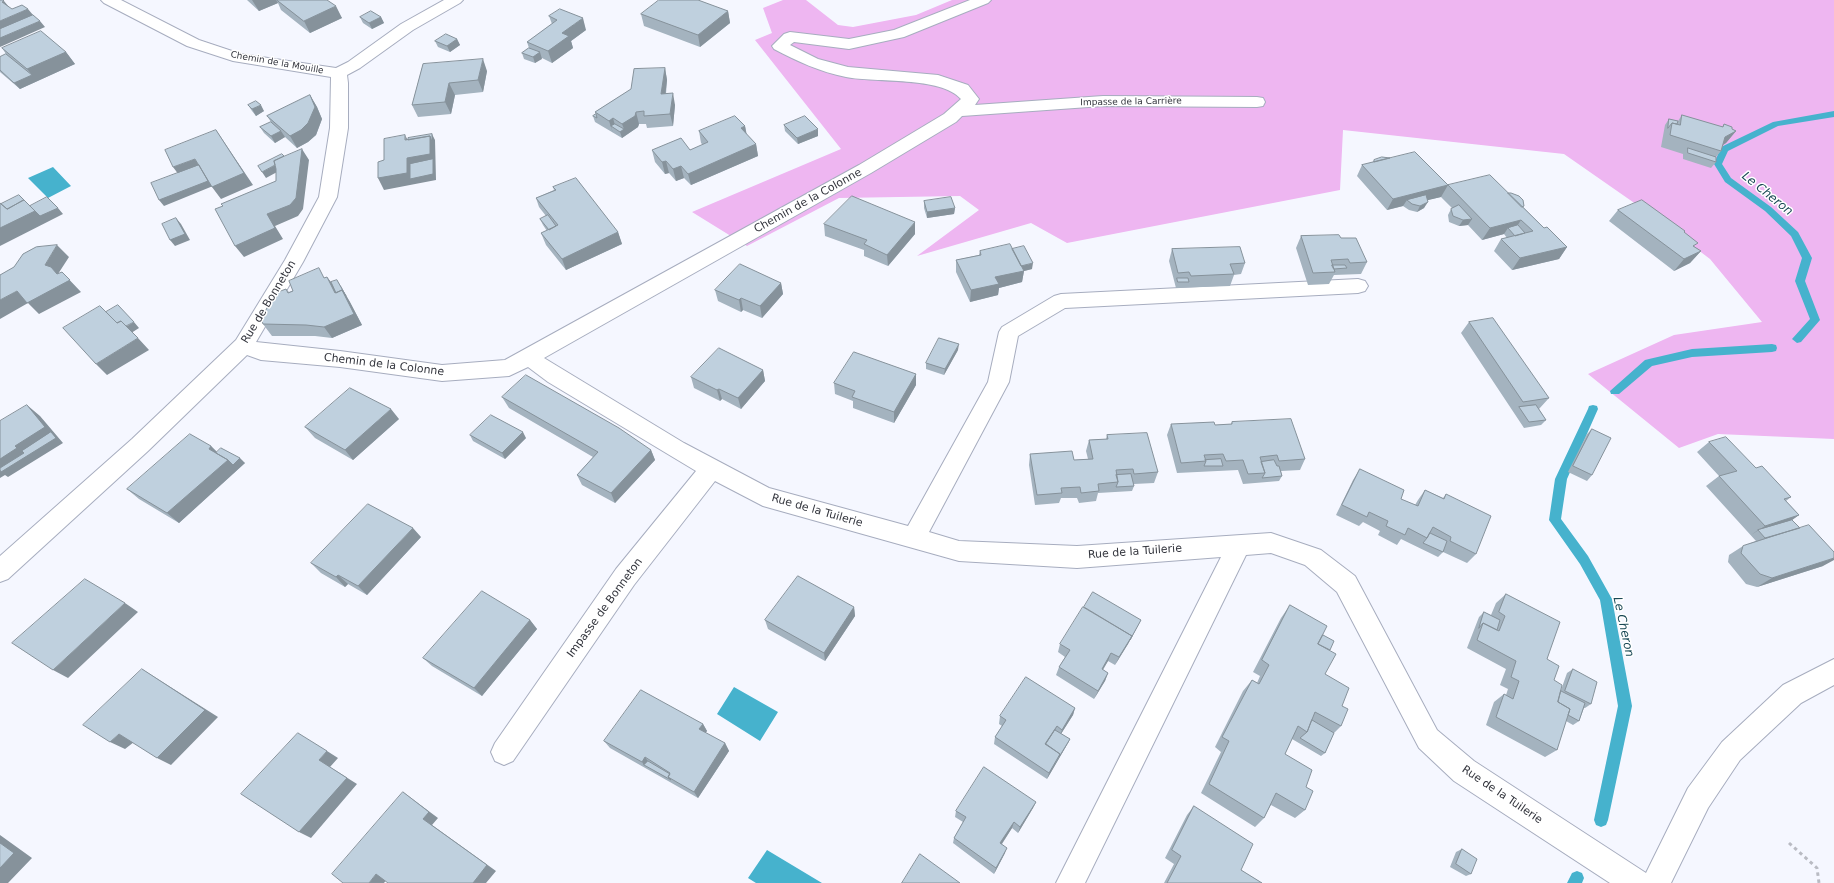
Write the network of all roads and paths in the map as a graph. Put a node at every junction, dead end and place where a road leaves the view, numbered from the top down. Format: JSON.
{"nodes":[{"id":1,"x":109,"y":0,"type":"edge"},
{"id":2,"x":455,"y":0,"type":"edge"},
{"id":3,"x":983,"y":0,"type":"edge"},
{"id":4,"x":338,"y":73,"type":"junction"},
{"id":5,"x":1256,"y":102,"type":"dead end"},
{"id":6,"x":958,"y":111,"type":"junction"},
{"id":7,"x":1358,"y":286,"type":"dead end"},
{"id":8,"x":243,"y":346,"type":"junction"},
{"id":9,"x":530,"y":356,"type":"junction"},
{"id":10,"x":712,"y":468,"type":"junction"},
{"id":11,"x":913,"y":539,"type":"junction"},
{"id":12,"x":1239,"y":545,"type":"junction"},
{"id":13,"x":0,"y":570,"type":"edge"},
{"id":14,"x":1834,"y":671,"type":"edge"},
{"id":15,"x":504,"y":752,"type":"dead end"},
{"id":16,"x":1789,"y":843,"type":"dead end"},
{"id":17,"x":1070,"y":883,"type":"edge"},
{"id":18,"x":1636,"y":883,"type":"edge"},
{"id":19,"x":1656,"y":883,"type":"edge"},
{"id":20,"x":1818,"y":883,"type":"edge"}],
"edges":[{"from":1,"to":4,"type":"street","name":"Chemin de la Mouille"},
{"from":2,"to":4,"type":"street"},
{"from":3,"to":6,"type":"street","name":"Chemin de la Colonne"},
{"from":4,"to":8,"type":"street","name":"Rue de Bonneton"},
{"from":5,"to":6,"type":"street","name":"Impasse de la Carrière"},
{"from":6,"to":9,"type":"street","name":"Chemin de la Colonne"},
{"from":7,"to":11,"type":"street"},
{"from":8,"to":9,"type":"street","name":"Chemin de la Colonne"},
{"from":8,"to":13,"type":"street","name":"Rue de Bonneton"},
{"from":9,"to":10,"type":"street","name":"Rue de la Tuilerie"},
{"from":10,"to":11,"type":"street","name":"Rue de la Tuilerie"},
{"from":10,"to":15,"type":"street","name":"Impasse de Bonneton"},
{"from":11,"to":12,"type":"street","name":"Rue de la Tuilerie"},
{"from":12,"to":17,"type":"street"},
{"from":12,"to":18,"type":"street","name":"Rue de la Tuilerie"},
{"from":14,"to":19,"type":"street"},
{"from":16,"to":20,"type":"path"}]}
